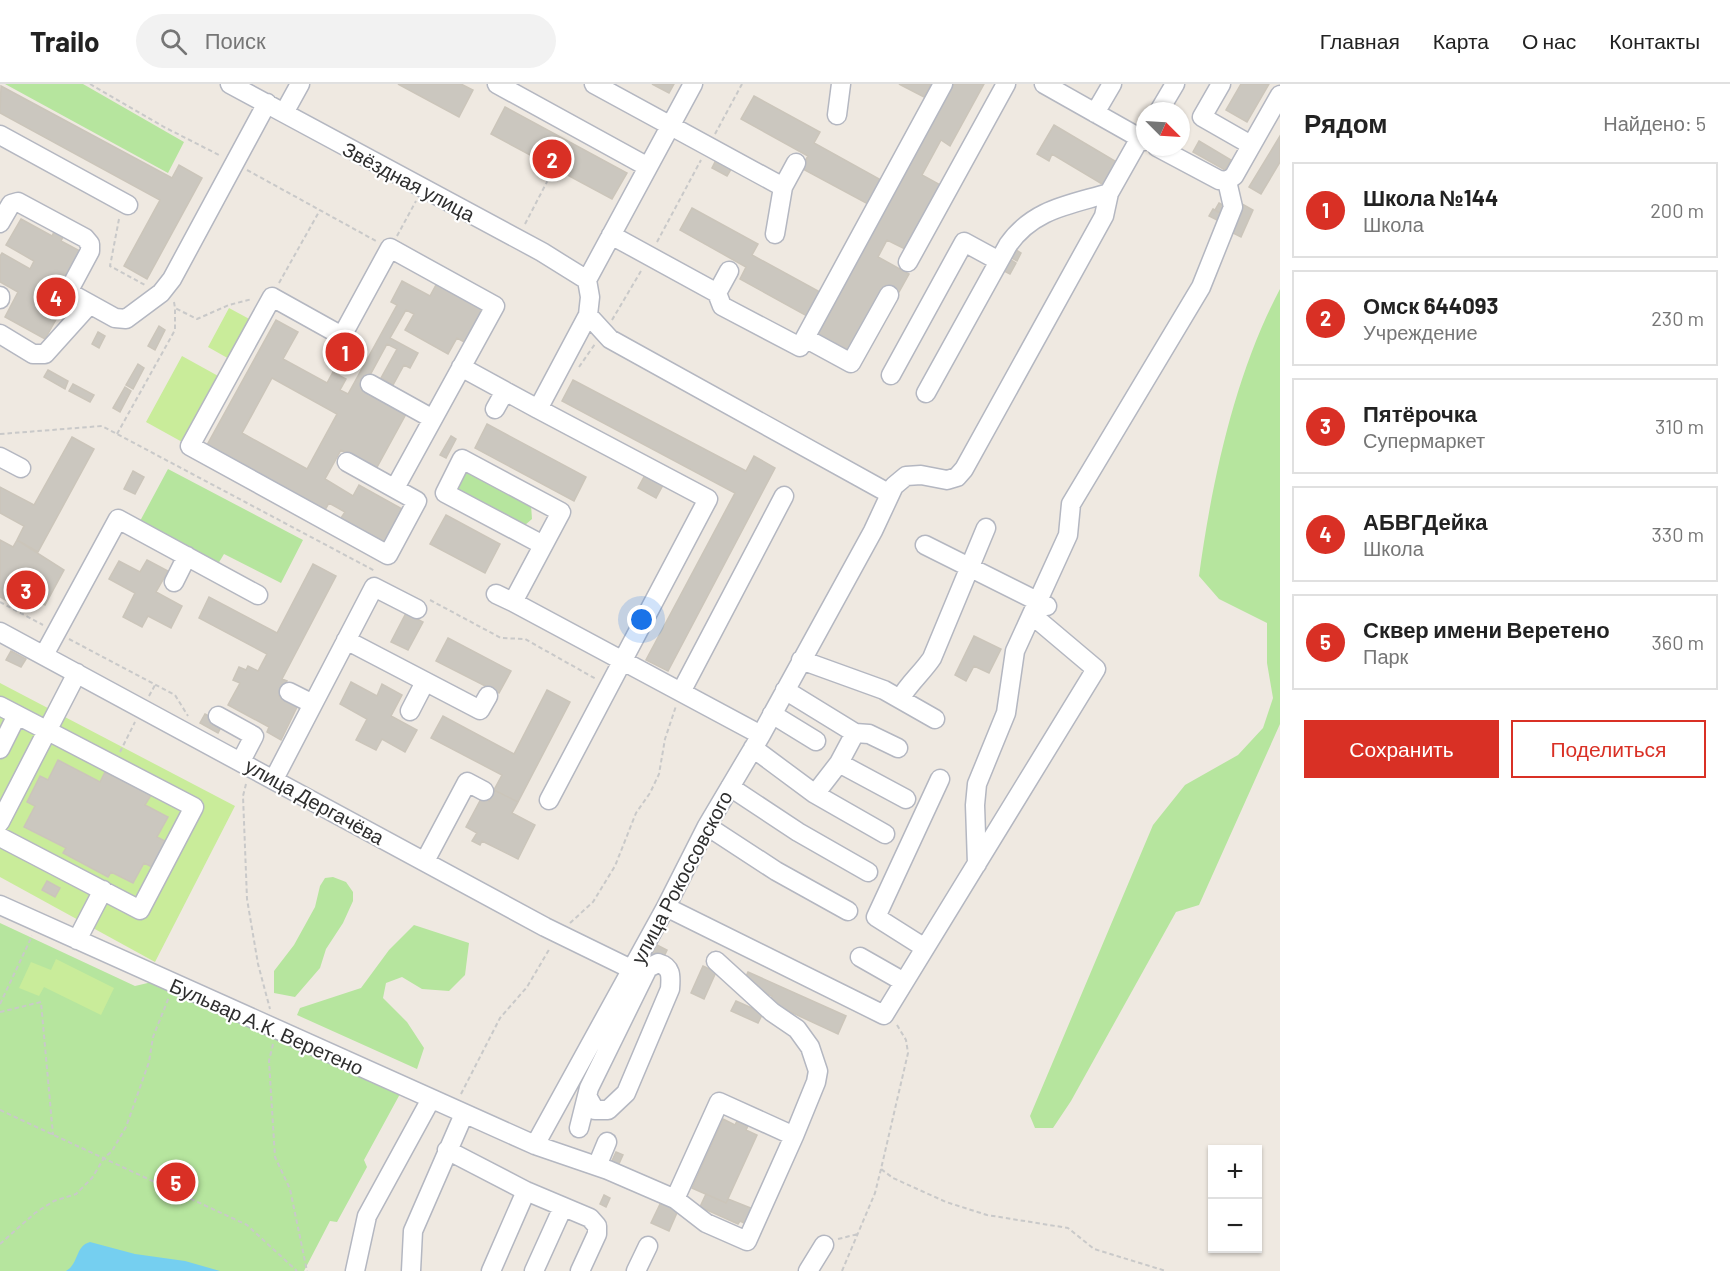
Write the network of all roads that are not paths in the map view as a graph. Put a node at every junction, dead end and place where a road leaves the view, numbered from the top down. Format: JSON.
{"nodes":[{"id":1,"x":300,"y":84,"type":"edge"},
{"id":2,"x":497,"y":84,"type":"edge"},
{"id":3,"x":594,"y":84,"type":"edge"},
{"id":4,"x":693,"y":84,"type":"edge"},
{"id":5,"x":841,"y":84,"type":"edge"},
{"id":6,"x":943,"y":84,"type":"edge"},
{"id":7,"x":1006,"y":84,"type":"edge"},
{"id":8,"x":1112,"y":84,"type":"edge"},
{"id":9,"x":1175,"y":84,"type":"edge"},
{"id":10,"x":1221,"y":84,"type":"edge"},
{"id":11,"x":233,"y":85,"type":"edge"},
{"id":12,"x":1048,"y":85,"type":"edge"},
{"id":13,"x":519,"y":89,"type":"edge"},
{"id":14,"x":1280,"y":95,"type":"edge"},
{"id":15,"x":1165,"y":102,"type":"edge"},
{"id":16,"x":267,"y":103,"type":"junction"},
{"id":17,"x":284,"y":113,"type":"junction"},
{"id":18,"x":1095,"y":113,"type":"junction"},
{"id":19,"x":837,"y":115,"type":"dead end"},
{"id":20,"x":670,"y":126,"type":"junction"},
{"id":21,"x":0,"y":135,"type":"edge"},
{"id":22,"x":1136,"y":135,"type":"edge"},
{"id":23,"x":1251,"y":145,"type":"junction"},
{"id":24,"x":1136,"y":154,"type":"edge"},
{"id":25,"x":1175,"y":156,"type":"edge"},
{"id":26,"x":796,"y":163,"type":"dead end"},
{"id":27,"x":648,"y":167,"type":"junction"},
{"id":28,"x":1227,"y":181,"type":"junction"},
{"id":29,"x":783,"y":187,"type":"junction"},
{"id":30,"x":1108,"y":193,"type":"junction"},
{"id":31,"x":128,"y":205,"type":"dead end"},
{"id":32,"x":0,"y":223,"type":"edge"},
{"id":33,"x":775,"y":234,"type":"dead end"},
{"id":34,"x":611,"y":235,"type":"junction"},
{"id":35,"x":999,"y":261,"type":"junction"},
{"id":36,"x":908,"y":262,"type":"dead end"},
{"id":37,"x":729,"y":271,"type":"dead end"},
{"id":38,"x":587,"y":280,"type":"junction"},
{"id":39,"x":717,"y":293,"type":"junction"},
{"id":40,"x":889,"y":295,"type":"dead end"},
{"id":41,"x":90,"y":304,"type":"junction"},
{"id":42,"x":588,"y":315,"type":"junction"},
{"id":43,"x":0,"y":334,"type":"edge"},
{"id":44,"x":805,"y":338,"type":"junction"},
{"id":45,"x":461,"y":367,"type":"junction"},
{"id":46,"x":891,"y":375,"type":"dead end"},
{"id":47,"x":370,"y":384,"type":"dead end"},
{"id":48,"x":505,"y":391,"type":"junction"},
{"id":49,"x":926,"y":393,"type":"dead end"},
{"id":50,"x":495,"y":409,"type":"dead end"},
{"id":51,"x":538,"y":409,"type":"junction"},
{"id":52,"x":433,"y":419,"type":"junction"},
{"id":53,"x":0,"y":457,"type":"edge"},
{"id":54,"x":347,"y":462,"type":"dead end"},
{"id":55,"x":21,"y":468,"type":"dead end"},
{"id":56,"x":395,"y":488,"type":"junction"},
{"id":57,"x":890,"y":494,"type":"junction"},
{"id":58,"x":784,"y":496,"type":"dead end"},
{"id":59,"x":986,"y":528,"type":"dead end"},
{"id":60,"x":543,"y":545,"type":"junction"},
{"id":61,"x":925,"y":545,"type":"dead end"},
{"id":62,"x":187,"y":556,"type":"junction"},
{"id":63,"x":970,"y":568,"type":"junction"},
{"id":64,"x":174,"y":582,"type":"dead end"},
{"id":65,"x":496,"y":594,"type":"dead end"},
{"id":66,"x":258,"y":595,"type":"dead end"},
{"id":67,"x":513,"y":602,"type":"junction"},
{"id":68,"x":422,"y":604,"type":"road end"},
{"id":69,"x":1039,"y":608,"type":"junction"},
{"id":70,"x":0,"y":632,"type":"edge"},
{"id":71,"x":346,"y":640,"type":"junction"},
{"id":72,"x":44,"y":655,"type":"junction"},
{"id":73,"x":801,"y":660,"type":"junction"},
{"id":74,"x":623,"y":661,"type":"junction"},
{"id":75,"x":77,"y":673,"type":"junction"},
{"id":76,"x":425,"y":682,"type":"junction"},
{"id":77,"x":785,"y":690,"type":"junction"},
{"id":78,"x":289,"y":692,"type":"dead end"},
{"id":79,"x":681,"y":692,"type":"junction"},
{"id":80,"x":488,"y":696,"type":"dead end"},
{"id":81,"x":900,"y":699,"type":"junction"},
{"id":82,"x":313,"y":704,"type":"junction"},
{"id":83,"x":0,"y":706,"type":"edge"},
{"id":84,"x":410,"y":711,"type":"dead end"},
{"id":85,"x":772,"y":714,"type":"junction"},
{"id":86,"x":17,"y":715,"type":"junction"},
{"id":87,"x":218,"y":716,"type":"dead end"},
{"id":88,"x":935,"y":719,"type":"dead end"},
{"id":89,"x":47,"y":731,"type":"junction"},
{"id":90,"x":855,"y":733,"type":"junction"},
{"id":91,"x":757,"y":741,"type":"junction"},
{"id":92,"x":816,"y":741,"type":"dead end"},
{"id":93,"x":0,"y":748,"type":"edge"},
{"id":94,"x":898,"y":748,"type":"dead end"},
{"id":95,"x":241,"y":761,"type":"junction"},
{"id":96,"x":839,"y":763,"type":"junction"},
{"id":97,"x":940,"y":778,"type":"dead end"},
{"id":98,"x":274,"y":779,"type":"junction"},
{"id":99,"x":730,"y":787,"type":"junction"},
{"id":100,"x":484,"y":791,"type":"dead end"},
{"id":101,"x":815,"y":794,"type":"junction"},
{"id":102,"x":906,"y":799,"type":"dead end"},
{"id":103,"x":549,"y":800,"type":"dead end"},
{"id":104,"x":0,"y":822,"type":"edge"},
{"id":105,"x":707,"y":826,"type":"junction"},
{"id":106,"x":885,"y":834,"type":"dead end"},
{"id":107,"x":0,"y":837,"type":"edge"},
{"id":108,"x":425,"y":861,"type":"junction"},
{"id":109,"x":977,"y":864,"type":"junction"},
{"id":110,"x":868,"y":872,"type":"dead end"},
{"id":111,"x":103,"y":890,"type":"junction"},
{"id":112,"x":0,"y":905,"type":"edge"},
{"id":113,"x":666,"y":907,"type":"junction"},
{"id":114,"x":848,"y":912,"type":"dead end"},
{"id":115,"x":77,"y":940,"type":"junction"},
{"id":116,"x":925,"y":948,"type":"junction"},
{"id":117,"x":860,"y":957,"type":"dead end"},
{"id":118,"x":716,"y":961,"type":"dead end"},
{"id":119,"x":638,"y":966,"type":"junction"},
{"id":120,"x":904,"y":982,"type":"junction"},
{"id":121,"x":587,"y":1096,"type":"junction"},
{"id":122,"x":431,"y":1099,"type":"junction"},
{"id":123,"x":459,"y":1112,"type":"junction"},
{"id":124,"x":579,"y":1128,"type":"dead end"},
{"id":125,"x":794,"y":1136,"type":"junction"},
{"id":126,"x":607,"y":1142,"type":"dead end"},
{"id":127,"x":535,"y":1145,"type":"junction"},
{"id":128,"x":447,"y":1150,"type":"junction"},
{"id":129,"x":597,"y":1166,"type":"junction"},
{"id":130,"x":526,"y":1191,"type":"junction"},
{"id":131,"x":675,"y":1199,"type":"junction"},
{"id":132,"x":563,"y":1207,"type":"junction"},
{"id":133,"x":824,"y":1245,"type":"road end"},
{"id":134,"x":648,"y":1246,"type":"dead end"},
{"id":135,"x":355,"y":1271,"type":"edge"},
{"id":136,"x":411,"y":1271,"type":"edge"},
{"id":137,"x":491,"y":1271,"type":"edge"},
{"id":138,"x":534,"y":1271,"type":"edge"},
{"id":139,"x":580,"y":1271,"type":"edge"},
{"id":140,"x":636,"y":1271,"type":"edge"},
{"id":141,"x":808,"y":1271,"type":"edge"}],
"edges":[{"from":1,"to":17,"type":"street"},
{"from":2,"to":13,"type":"street"},
{"from":3,"to":20,"type":"street"},
{"from":4,"to":20,"type":"street"},
{"from":5,"to":19,"type":"street"},
{"from":6,"to":44,"type":"street"},
{"from":7,"to":36,"type":"street"},
{"from":8,"to":18,"type":"street"},
{"from":9,"to":15,"type":"street"},
{"from":10,"to":23,"type":"street"},
{"from":11,"to":16,"type":"street","name":"Звёздная улица"},
{"from":12,"to":18,"type":"street"},
{"from":13,"to":27,"type":"street"},
{"from":14,"to":23,"type":"street"},
{"from":16,"to":17,"type":"street","name":"Звёздная улица"},
{"from":16,"to":41,"type":"street"},
{"from":17,"to":38,"type":"street","name":"Звёздная улица"},
{"from":18,"to":22,"type":"street"},
{"from":20,"to":27,"type":"street"},
{"from":20,"to":29,"type":"street"},
{"from":21,"to":31,"type":"street"},
{"from":23,"to":28,"type":"street"},
{"from":24,"to":30,"type":"street"},
{"from":25,"to":28,"type":"street"},
{"from":26,"to":29,"type":"street"},
{"from":27,"to":34,"type":"street"},
{"from":28,"to":69,"type":"street"},
{"from":29,"to":33,"type":"street"},
{"from":30,"to":35,"type":"street"},
{"from":30,"to":57,"type":"street"},
{"from":32,"to":41,"type":"street"},
{"from":34,"to":38,"type":"street"},
{"from":34,"to":39,"type":"street"},
{"from":35,"to":46,"type":"street"},
{"from":35,"to":49,"type":"street"},
{"from":37,"to":39,"type":"street"},
{"from":38,"to":42,"type":"street"},
{"from":39,"to":44,"type":"street"},
{"from":40,"to":44,"type":"street"},
{"from":41,"to":43,"type":"street"},
{"from":42,"to":51,"type":"street"},
{"from":42,"to":57,"type":"street"},
{"from":45,"to":48,"type":"street"},
{"from":45,"to":52,"type":"street"},
{"from":45,"to":56,"type":"street"},
{"from":47,"to":52,"type":"street"},
{"from":48,"to":50,"type":"street"},
{"from":48,"to":51,"type":"street"},
{"from":51,"to":74,"type":"street"},
{"from":52,"to":56,"type":"street"},
{"from":53,"to":55,"type":"street"},
{"from":54,"to":56,"type":"street"},
{"from":57,"to":73,"type":"street","name":"улица Рокоссовского"},
{"from":58,"to":79,"type":"street"},
{"from":59,"to":63,"type":"street"},
{"from":60,"to":60,"type":"street"},
{"from":60,"to":67,"type":"street"},
{"from":61,"to":63,"type":"street"},
{"from":62,"to":64,"type":"street"},
{"from":62,"to":66,"type":"street"},
{"from":62,"to":72,"type":"street"},
{"from":63,"to":69,"type":"street"},
{"from":63,"to":81,"type":"street"},
{"from":65,"to":67,"type":"street"},
{"from":67,"to":74,"type":"street"},
{"from":68,"to":71,"type":"street"},
{"from":69,"to":109,"type":"street"},
{"from":69,"to":109,"type":"street"},
{"from":70,"to":72,"type":"street","name":"улица Дергачёва"},
{"from":71,"to":76,"type":"street"},
{"from":71,"to":82,"type":"street"},
{"from":72,"to":75,"type":"street","name":"улица Дергачёва"},
{"from":73,"to":77,"type":"street","name":"улица Рокоссовского"},
{"from":73,"to":81,"type":"street"},
{"from":74,"to":79,"type":"street"},
{"from":74,"to":103,"type":"street"},
{"from":75,"to":89,"type":"street"},
{"from":75,"to":95,"type":"street","name":"улица Дергачёва"},
{"from":76,"to":80,"type":"street"},
{"from":76,"to":84,"type":"street"},
{"from":77,"to":85,"type":"street","name":"улица Рокоссовского"},
{"from":77,"to":90,"type":"street"},
{"from":78,"to":82,"type":"street"},
{"from":79,"to":91,"type":"street"},
{"from":81,"to":88,"type":"street"},
{"from":82,"to":98,"type":"street"},
{"from":83,"to":86,"type":"street"},
{"from":85,"to":91,"type":"street","name":"улица Рокоссовского"},
{"from":85,"to":92,"type":"street"},
{"from":86,"to":89,"type":"street"},
{"from":86,"to":93,"type":"street"},
{"from":87,"to":95,"type":"street"},
{"from":89,"to":104,"type":"street"},
{"from":89,"to":111,"type":"street"},
{"from":90,"to":94,"type":"street"},
{"from":90,"to":96,"type":"street"},
{"from":91,"to":99,"type":"street","name":"улица Рокоссовского"},
{"from":91,"to":101,"type":"street"},
{"from":95,"to":98,"type":"street","name":"улица Дергачёва"},
{"from":96,"to":101,"type":"street"},
{"from":96,"to":102,"type":"street"},
{"from":97,"to":116,"type":"street"},
{"from":98,"to":108,"type":"street","name":"улица Дергачёва"},
{"from":99,"to":105,"type":"street","name":"улица Рокоссовского"},
{"from":99,"to":110,"type":"street"},
{"from":100,"to":108,"type":"street"},
{"from":101,"to":106,"type":"street"},
{"from":105,"to":113,"type":"street","name":"улица Рокоссовского"},
{"from":105,"to":114,"type":"street"},
{"from":107,"to":111,"type":"street"},
{"from":108,"to":119,"type":"street","name":"улица Дергачёва"},
{"from":109,"to":116,"type":"street"},
{"from":111,"to":115,"type":"street"},
{"from":112,"to":115,"type":"street","name":"Бульвар А.К. Веретено"},
{"from":113,"to":119,"type":"street","name":"улица Рокоссовского"},
{"from":113,"to":120,"type":"street"},
{"from":115,"to":122,"type":"street","name":"Бульвар А.К. Веретено"},
{"from":116,"to":120,"type":"street"},
{"from":117,"to":120,"type":"street"},
{"from":118,"to":125,"type":"street"},
{"from":119,"to":121,"type":"street"},
{"from":119,"to":121,"type":"street","name":"улица Дергачёва"},
{"from":119,"to":127,"type":"street","name":"улица Рокоссовского"},
{"from":121,"to":124,"type":"street"},
{"from":122,"to":123,"type":"street","name":"Бульвар А.К. Веретено"},
{"from":122,"to":135,"type":"street"},
{"from":123,"to":127,"type":"street","name":"Бульвар А.К. Веретено"},
{"from":123,"to":128,"type":"street"},
{"from":125,"to":131,"type":"street"},
{"from":125,"to":131,"type":"street","name":"Бульвар А.К. Веретено"},
{"from":126,"to":129,"type":"street"},
{"from":127,"to":129,"type":"street","name":"Бульвар А.К. Веретено"},
{"from":128,"to":130,"type":"street"},
{"from":128,"to":136,"type":"street"},
{"from":129,"to":131,"type":"street","name":"Бульвар А.К. Веретено"},
{"from":130,"to":132,"type":"street"},
{"from":130,"to":137,"type":"street"},
{"from":132,"to":138,"type":"street"},
{"from":132,"to":139,"type":"street"},
{"from":133,"to":141,"type":"street"},
{"from":134,"to":140,"type":"street"}]}
